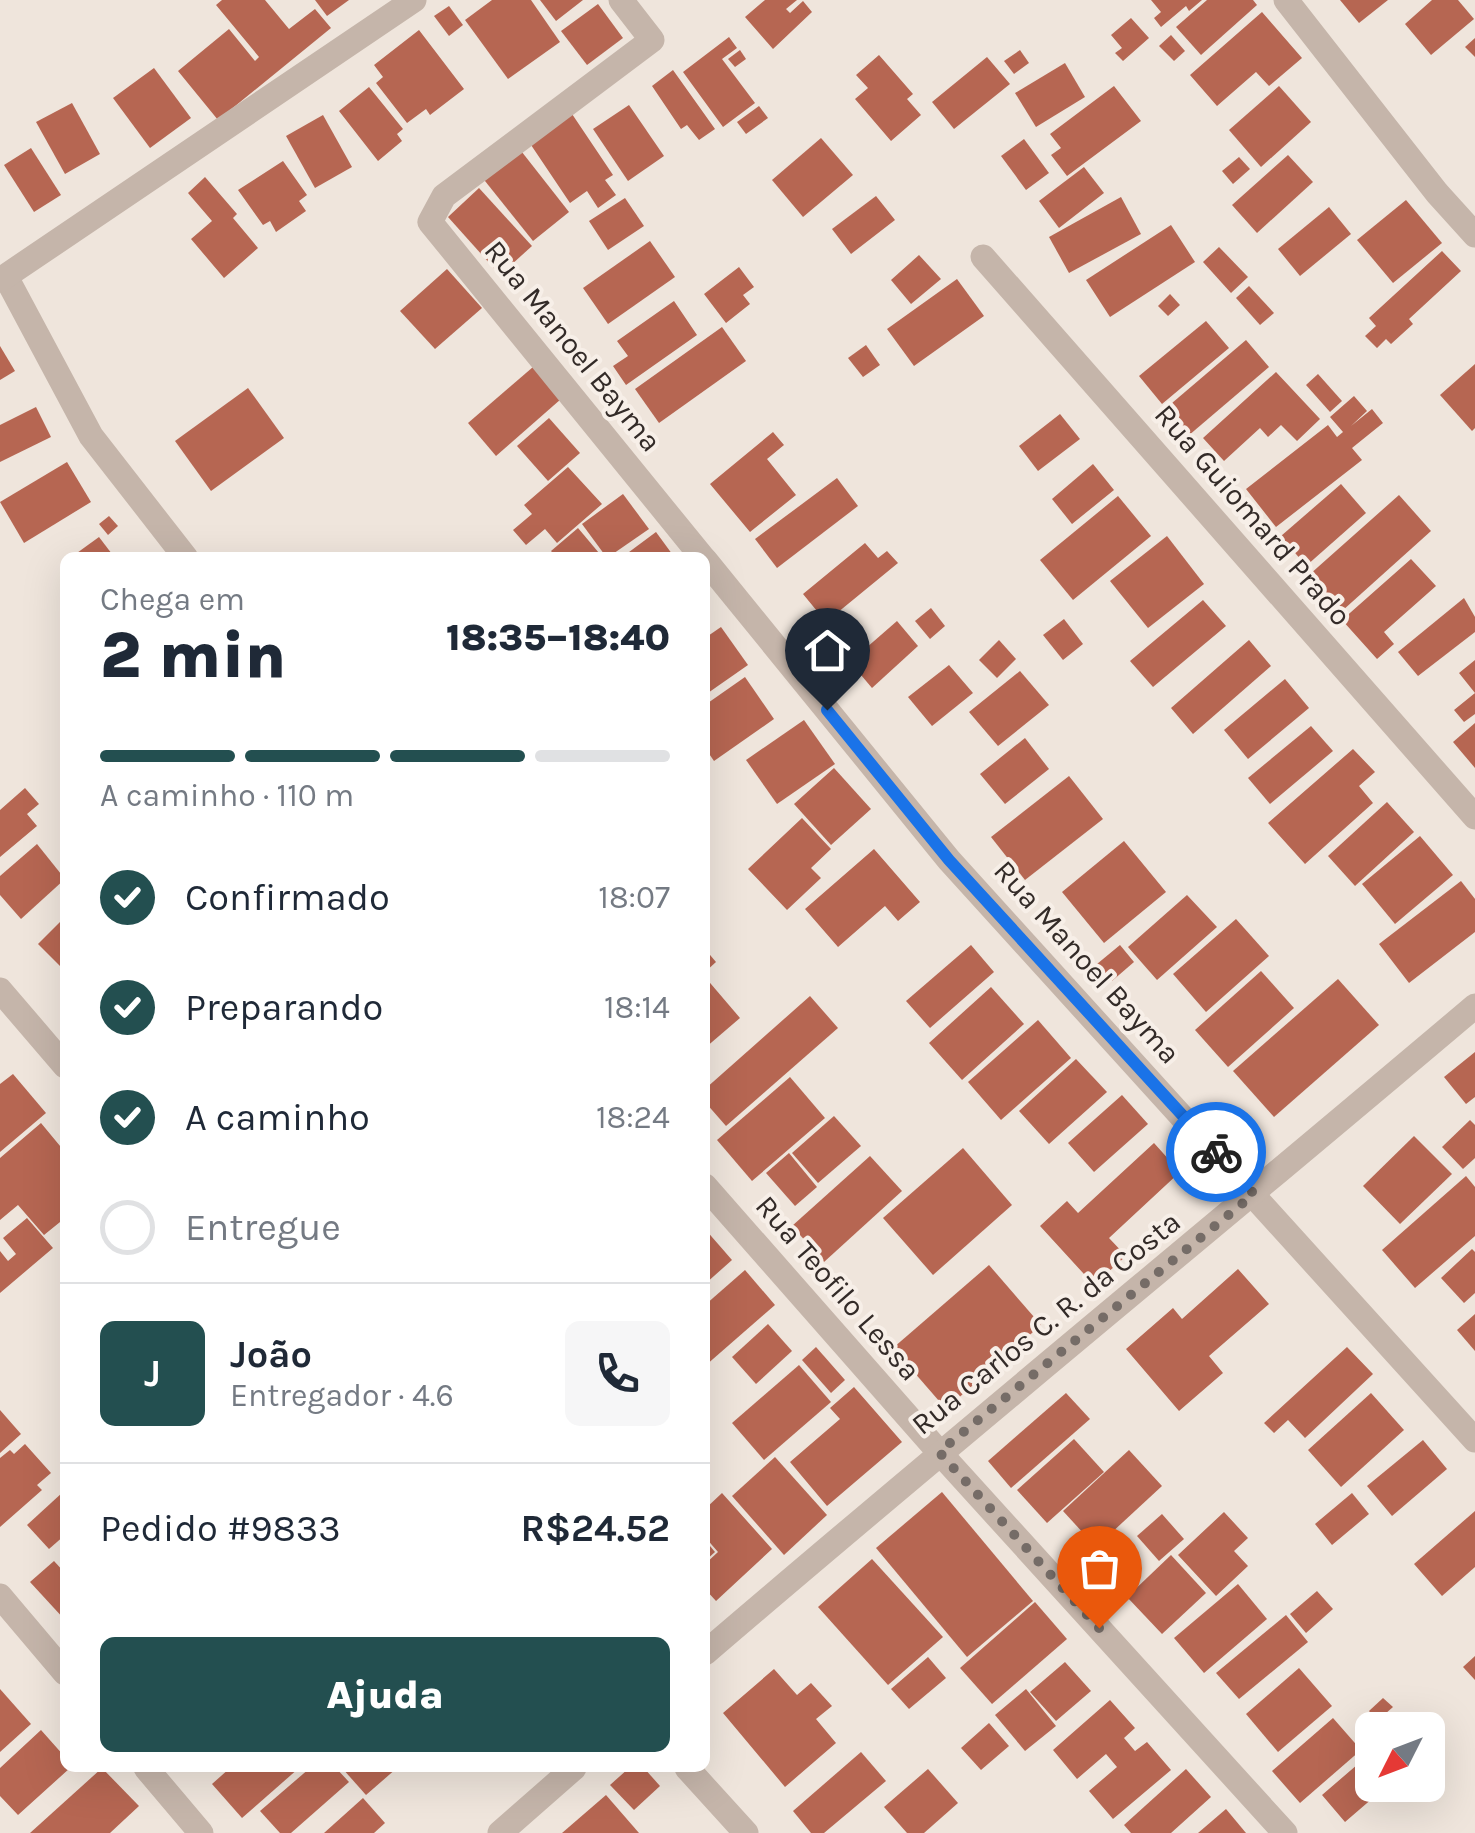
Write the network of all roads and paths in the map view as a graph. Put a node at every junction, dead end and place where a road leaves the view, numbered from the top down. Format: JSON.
{"nodes":[{"id":1,"x":414,"y":0,"type":"edge"},
{"id":2,"x":621,"y":0,"type":"edge"},
{"id":3,"x":1286,"y":0,"type":"edge"},
{"id":4,"x":1475,"y":235,"type":"edge"},
{"id":5,"x":983,"y":257,"type":"dead end"},
{"id":6,"x":3,"y":279,"type":"edge"},
{"id":7,"x":181,"y":552,"type":"edge"},
{"id":8,"x":699,"y":552,"type":"edge"},
{"id":9,"x":710,"y":565,"type":"edge"},
{"id":10,"x":1475,"y":817,"type":"edge"},
{"id":11,"x":0,"y":990,"type":"edge"},
{"id":12,"x":1475,"y":1006,"type":"edge"},
{"id":13,"x":60,"y":1060,"type":"edge"},
{"id":14,"x":710,"y":1192,"type":"edge"},
{"id":15,"x":1254,"y":1194,"type":"junction"},
{"id":16,"x":1475,"y":1440,"type":"edge"},
{"id":17,"x":939,"y":1452,"type":"junction"},
{"id":18,"x":0,"y":1596,"type":"edge"},
{"id":19,"x":710,"y":1650,"type":"edge"},
{"id":20,"x":60,"y":1667,"type":"edge"},
{"id":21,"x":149,"y":1772,"type":"edge"},
{"id":22,"x":569,"y":1772,"type":"edge"},
{"id":23,"x":692,"y":1772,"type":"edge"},
{"id":24,"x":201,"y":1833,"type":"edge"},
{"id":25,"x":500,"y":1833,"type":"edge"},
{"id":26,"x":746,"y":1833,"type":"edge"},
{"id":27,"x":1285,"y":1833,"type":"edge"}],
"edges":[{"from":1,"to":6,"type":"street"},
{"from":2,"to":8,"type":"street","name":"Rua Manoel Bayma"},
{"from":3,"to":4,"type":"street"},
{"from":5,"to":10,"type":"street","name":"Rua Guiomard Prado"},
{"from":6,"to":7,"type":"street"},
{"from":9,"to":15,"type":"street","name":"Rua Manoel Bayma"},
{"from":11,"to":13,"type":"street"},
{"from":12,"to":15,"type":"street","name":"Rua Carlos C. R. da Costa"},
{"from":14,"to":17,"type":"street","name":"Rua Teofilo Lessa"},
{"from":15,"to":16,"type":"street","name":"Rua Manoel Bayma"},
{"from":15,"to":17,"type":"street","name":"Rua Carlos C. R. da Costa"},
{"from":17,"to":19,"type":"street","name":"Rua Carlos C. R. da Costa"},
{"from":17,"to":27,"type":"street","name":"Rua Teofilo Lessa"},
{"from":18,"to":20,"type":"street"},
{"from":21,"to":24,"type":"street"},
{"from":22,"to":25,"type":"street"},
{"from":23,"to":26,"type":"street"}]}
